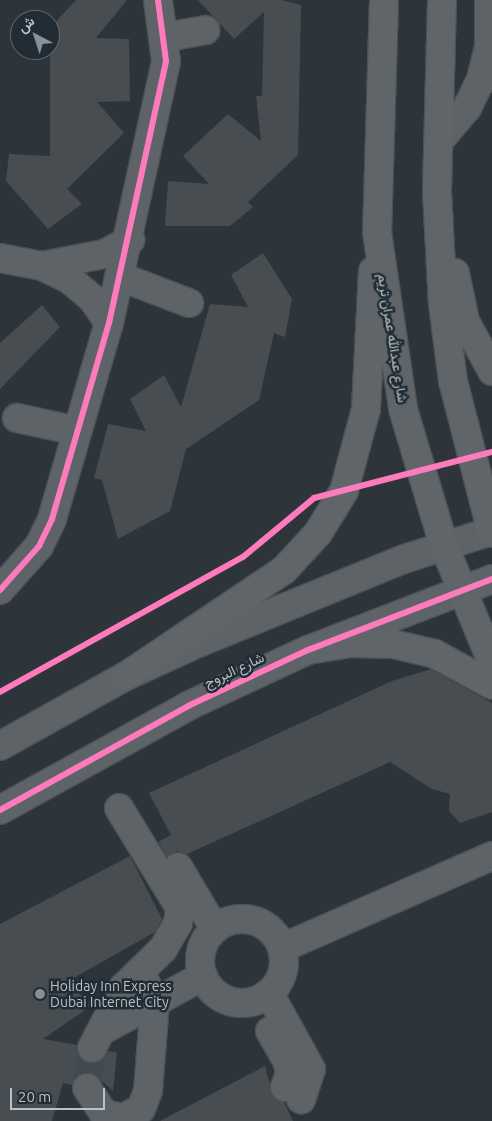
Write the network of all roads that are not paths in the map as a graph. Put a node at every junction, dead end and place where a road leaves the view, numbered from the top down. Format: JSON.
{"nodes":[{"id":1,"x":158,"y":0,"type":"edge"},
{"id":2,"x":384,"y":0,"type":"edge"},
{"id":3,"x":442,"y":0,"type":"edge"},
{"id":4,"x":489,"y":0,"type":"edge"},
{"id":5,"x":205,"y":30,"type":"dead end"},
{"id":6,"x":166,"y":36,"type":"junction"},
{"id":7,"x":438,"y":142,"type":"junction"},
{"id":8,"x":437,"y":191,"type":"junction"},
{"id":9,"x":377,"y":232,"type":"junction"},
{"id":10,"x":130,"y":240,"type":"junction"},
{"id":11,"x":0,"y":258,"type":"edge"},
{"id":12,"x":42,"y":266,"type":"junction"},
{"id":13,"x":121,"y":277,"type":"junction"},
{"id":14,"x":189,"y":303,"type":"dead end"},
{"id":15,"x":109,"y":323,"type":"junction"},
{"id":16,"x":492,"y":371,"type":"edge"},
{"id":17,"x":17,"y":418,"type":"dead end"},
{"id":18,"x":77,"y":431,"type":"junction"},
{"id":19,"x":492,"y":531,"type":"edge"},
{"id":20,"x":444,"y":546,"type":"junction"},
{"id":21,"x":492,"y":579,"type":"edge"},
{"id":22,"x":0,"y":590,"type":"edge"},
{"id":23,"x":459,"y":590,"type":"junction"},
{"id":24,"x":308,"y":650,"type":"junction"},
{"id":25,"x":492,"y":662,"type":"edge"},
{"id":26,"x":126,"y":676,"type":"junction"},
{"id":27,"x":492,"y":686,"type":"edge"},
{"id":28,"x":0,"y":746,"type":"edge"},
{"id":29,"x":119,"y":808,"type":"dead end"},
{"id":30,"x":0,"y":810,"type":"edge"},
{"id":31,"x":485,"y":857,"type":"edge"},
{"id":32,"x":185,"y":864,"type":"dead end"},
{"id":33,"x":221,"y":925,"type":"junction"},
{"id":34,"x":282,"y":948,"type":"junction"},
{"id":35,"x":140,"y":971,"type":"junction"},
{"id":36,"x":203,"y":976,"type":"junction"},
{"id":37,"x":260,"y":998,"type":"junction"},
{"id":38,"x":154,"y":1002,"type":"junction"},
{"id":39,"x":87,"y":1088,"type":"tunnel mouth"},
{"id":40,"x":293,"y":1093,"type":"dead end"}],
"edges":[{"from":1,"to":6,"type":"street"},
{"from":2,"to":9,"type":"main road","name":"شارع عبدالله عمران تريم"},
{"from":3,"to":7,"type":"main road"},
{"from":4,"to":7,"type":"street"},
{"from":5,"to":6,"type":"street"},
{"from":6,"to":10,"type":"street"},
{"from":7,"to":8,"type":"main road"},
{"from":8,"to":16,"type":"main road"},
{"from":8,"to":19,"type":"main road"},
{"from":9,"to":20,"type":"main road","name":"شارع عبدالله عمران تريم"},
{"from":9,"to":26,"type":"main road"},
{"from":10,"to":12,"type":"street"},
{"from":10,"to":13,"type":"street"},
{"from":11,"to":12,"type":"street"},
{"from":12,"to":15,"type":"street"},
{"from":13,"to":14,"type":"street"},
{"from":13,"to":15,"type":"street"},
{"from":15,"to":18,"type":"street"},
{"from":17,"to":18,"type":"street"},
{"from":18,"to":22,"type":"street"},
{"from":19,"to":20,"type":"street"},
{"from":20,"to":23,"type":"main road","name":"شارع عبدالله عمران تريم"},
{"from":20,"to":26,"type":"street"},
{"from":21,"to":23,"type":"street","name":"شارع البروج"},
{"from":23,"to":24,"type":"street","name":"شارع البروج"},
{"from":23,"to":25,"type":"main road","name":"شارع عبدالله عمران تريم"},
{"from":24,"to":27,"type":"main road"},
{"from":24,"to":30,"type":"street","name":"شارع البروج"},
{"from":26,"to":28,"type":"street"},
{"from":29,"to":35,"type":"street"},
{"from":31,"to":34,"type":"street"},
{"from":32,"to":33,"type":"street"},
{"from":33,"to":34,"type":"street"},
{"from":33,"to":36,"type":"street"},
{"from":34,"to":37,"type":"street"},
{"from":35,"to":38,"type":"street"},
{"from":35,"to":38,"type":"street"},
{"from":36,"to":37,"type":"street"},
{"from":36,"to":38,"type":"street"},
{"from":37,"to":40,"type":"street"},
{"from":38,"to":39,"type":"street"}]}
